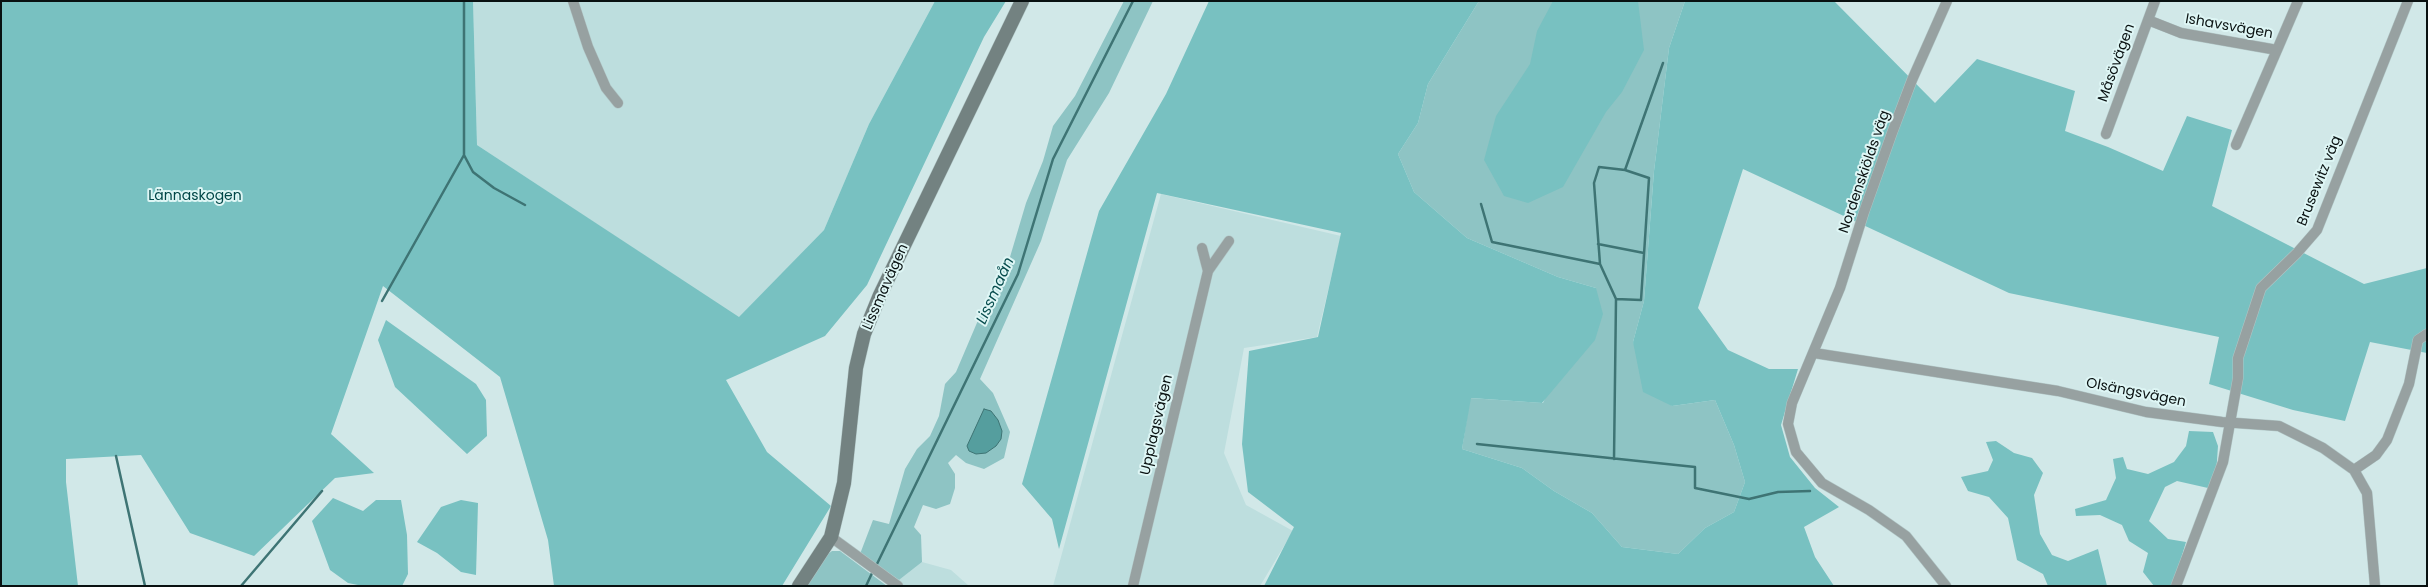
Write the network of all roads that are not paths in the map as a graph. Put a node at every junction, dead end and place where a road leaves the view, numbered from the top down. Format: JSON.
{"nodes":[{"id":1,"x":572,"y":1,"type":"edge"},
{"id":2,"x":1022,"y":1,"type":"edge"},
{"id":3,"x":1947,"y":1,"type":"edge"},
{"id":4,"x":2155,"y":1,"type":"edge"},
{"id":5,"x":2298,"y":1,"type":"edge"},
{"id":6,"x":2408,"y":1,"type":"edge"},
{"id":7,"x":2148,"y":20,"type":"junction"},
{"id":8,"x":2277,"y":50,"type":"junction"},
{"id":9,"x":618,"y":103,"type":"dead end"},
{"id":10,"x":2106,"y":134,"type":"dead end"},
{"id":11,"x":2236,"y":145,"type":"dead end"},
{"id":12,"x":1229,"y":241,"type":"dead end"},
{"id":13,"x":1202,"y":248,"type":"dead end"},
{"id":14,"x":1208,"y":271,"type":"junction"},
{"id":15,"x":2427,"y":334,"type":"edge"},
{"id":16,"x":1814,"y":353,"type":"junction"},
{"id":17,"x":2230,"y":422,"type":"junction"},
{"id":18,"x":2354,"y":470,"type":"junction"},
{"id":19,"x":831,"y":537,"type":"junction"},
{"id":20,"x":799,"y":586,"type":"edge"},
{"id":21,"x":898,"y":586,"type":"edge"},
{"id":22,"x":1134,"y":586,"type":"edge"},
{"id":23,"x":1946,"y":586,"type":"edge"},
{"id":24,"x":2176,"y":586,"type":"edge"},
{"id":25,"x":2375,"y":586,"type":"edge"}],
"edges":[{"from":1,"to":9,"type":"street"},
{"from":2,"to":19,"type":"street","name":"Lissmavägen"},
{"from":3,"to":16,"type":"street","name":"Nordenskiölds väg"},
{"from":4,"to":7,"type":"street","name":"Måsövägen"},
{"from":5,"to":8,"type":"street","name":"Ishavsvägen"},
{"from":6,"to":17,"type":"street","name":"Brusewitz väg"},
{"from":7,"to":8,"type":"street","name":"Ishavsvägen"},
{"from":7,"to":10,"type":"street","name":"Måsövägen"},
{"from":8,"to":11,"type":"street","name":"Ishavsvägen"},
{"from":12,"to":14,"type":"street"},
{"from":13,"to":14,"type":"street"},
{"from":14,"to":22,"type":"street","name":"Upplagsvägen"},
{"from":15,"to":18,"type":"street"},
{"from":16,"to":17,"type":"street","name":"Olsängsvägen"},
{"from":16,"to":23,"type":"street","name":"Nordenskiölds väg"},
{"from":17,"to":18,"type":"street","name":"Olsängsvägen"},
{"from":17,"to":24,"type":"street","name":"Brusewitz väg"},
{"from":18,"to":25,"type":"street","name":"Olsängsvägen"},
{"from":19,"to":20,"type":"street","name":"Lissmavägen"},
{"from":19,"to":21,"type":"street"}]}
